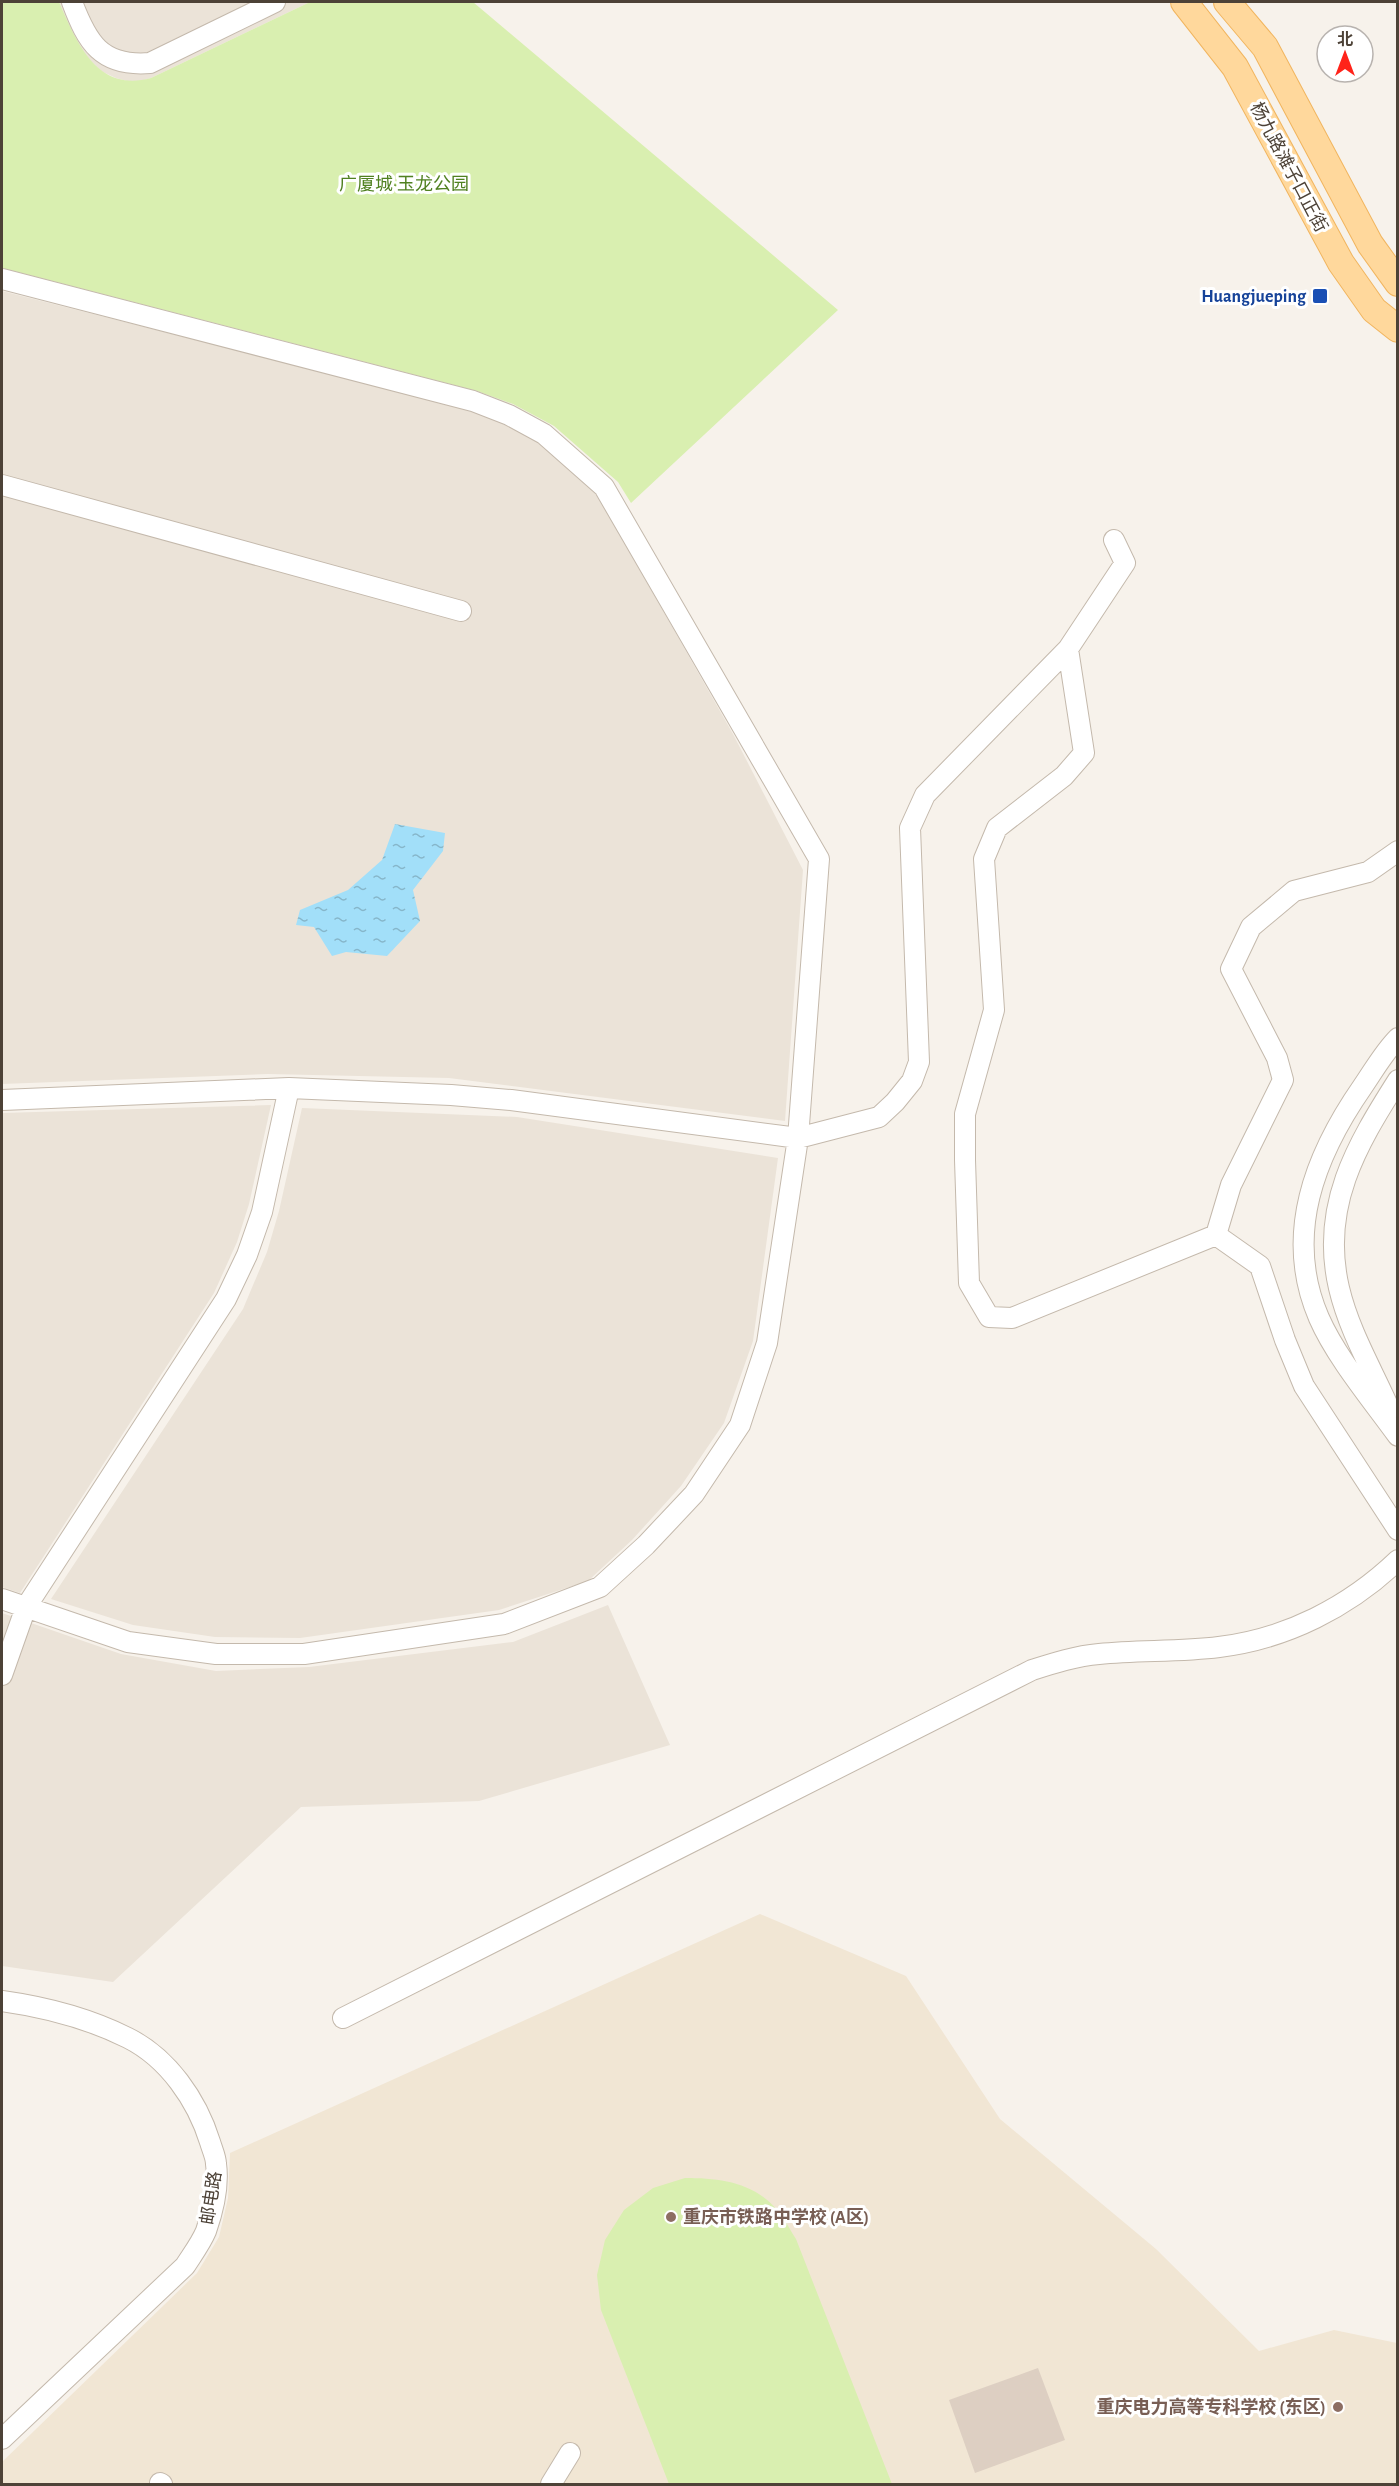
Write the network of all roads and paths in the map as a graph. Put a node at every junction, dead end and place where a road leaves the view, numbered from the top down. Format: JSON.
{"nodes":[{"id":1,"x":72,"y":2,"type":"edge"},
{"id":2,"x":275,"y":2,"type":"edge"},
{"id":3,"x":1184,"y":2,"type":"edge"},
{"id":4,"x":1227,"y":2,"type":"edge"},
{"id":5,"x":2,"y":279,"type":"edge"},
{"id":6,"x":1398,"y":283,"type":"edge"},
{"id":7,"x":1398,"y":329,"type":"edge"},
{"id":8,"x":2,"y":485,"type":"edge"},
{"id":9,"x":1114,"y":540,"type":"dead end"},
{"id":10,"x":461,"y":611,"type":"dead end"},
{"id":11,"x":1068,"y":649,"type":"junction"},
{"id":12,"x":1398,"y":851,"type":"edge"},
{"id":13,"x":1398,"y":1038,"type":"edge"},
{"id":14,"x":1398,"y":1080,"type":"edge"},
{"id":15,"x":289,"y":1088,"type":"junction"},
{"id":16,"x":2,"y":1100,"type":"edge"},
{"id":17,"x":798,"y":1138,"type":"junction"},
{"id":18,"x":1216,"y":1235,"type":"junction"},
{"id":19,"x":1398,"y":1427,"type":"edge"},
{"id":20,"x":1398,"y":1436,"type":"edge"},
{"id":21,"x":1398,"y":1530,"type":"edge"},
{"id":22,"x":1398,"y":1560,"type":"edge"},
{"id":23,"x":2,"y":1599,"type":"edge"},
{"id":24,"x":26,"y":1607,"type":"junction"},
{"id":25,"x":2,"y":1675,"type":"edge"},
{"id":26,"x":2,"y":2001,"type":"edge"},
{"id":27,"x":343,"y":2018,"type":"dead end"},
{"id":28,"x":2,"y":2439,"type":"edge"},
{"id":29,"x":570,"y":2453,"type":"dead end"},
{"id":30,"x":551,"y":2484,"type":"edge"}],
"edges":[{"from":1,"to":2,"type":"street"},
{"from":3,"to":7,"type":"main road","name":"杨九路滩子口正街"},
{"from":4,"to":6,"type":"main road","name":"杨九路滩子口正街"},
{"from":5,"to":17,"type":"street"},
{"from":8,"to":10,"type":"street"},
{"from":9,"to":11,"type":"street"},
{"from":11,"to":17,"type":"street"},
{"from":11,"to":18,"type":"street"},
{"from":12,"to":18,"type":"street"},
{"from":13,"to":20,"type":"street"},
{"from":14,"to":19,"type":"street"},
{"from":15,"to":16,"type":"street"},
{"from":15,"to":17,"type":"street"},
{"from":15,"to":24,"type":"street"},
{"from":17,"to":24,"type":"street"},
{"from":18,"to":21,"type":"street"},
{"from":22,"to":27,"type":"street"},
{"from":23,"to":24,"type":"street"},
{"from":24,"to":25,"type":"street"},
{"from":26,"to":28,"type":"street","name":"邮电路"},
{"from":29,"to":30,"type":"street"}]}
